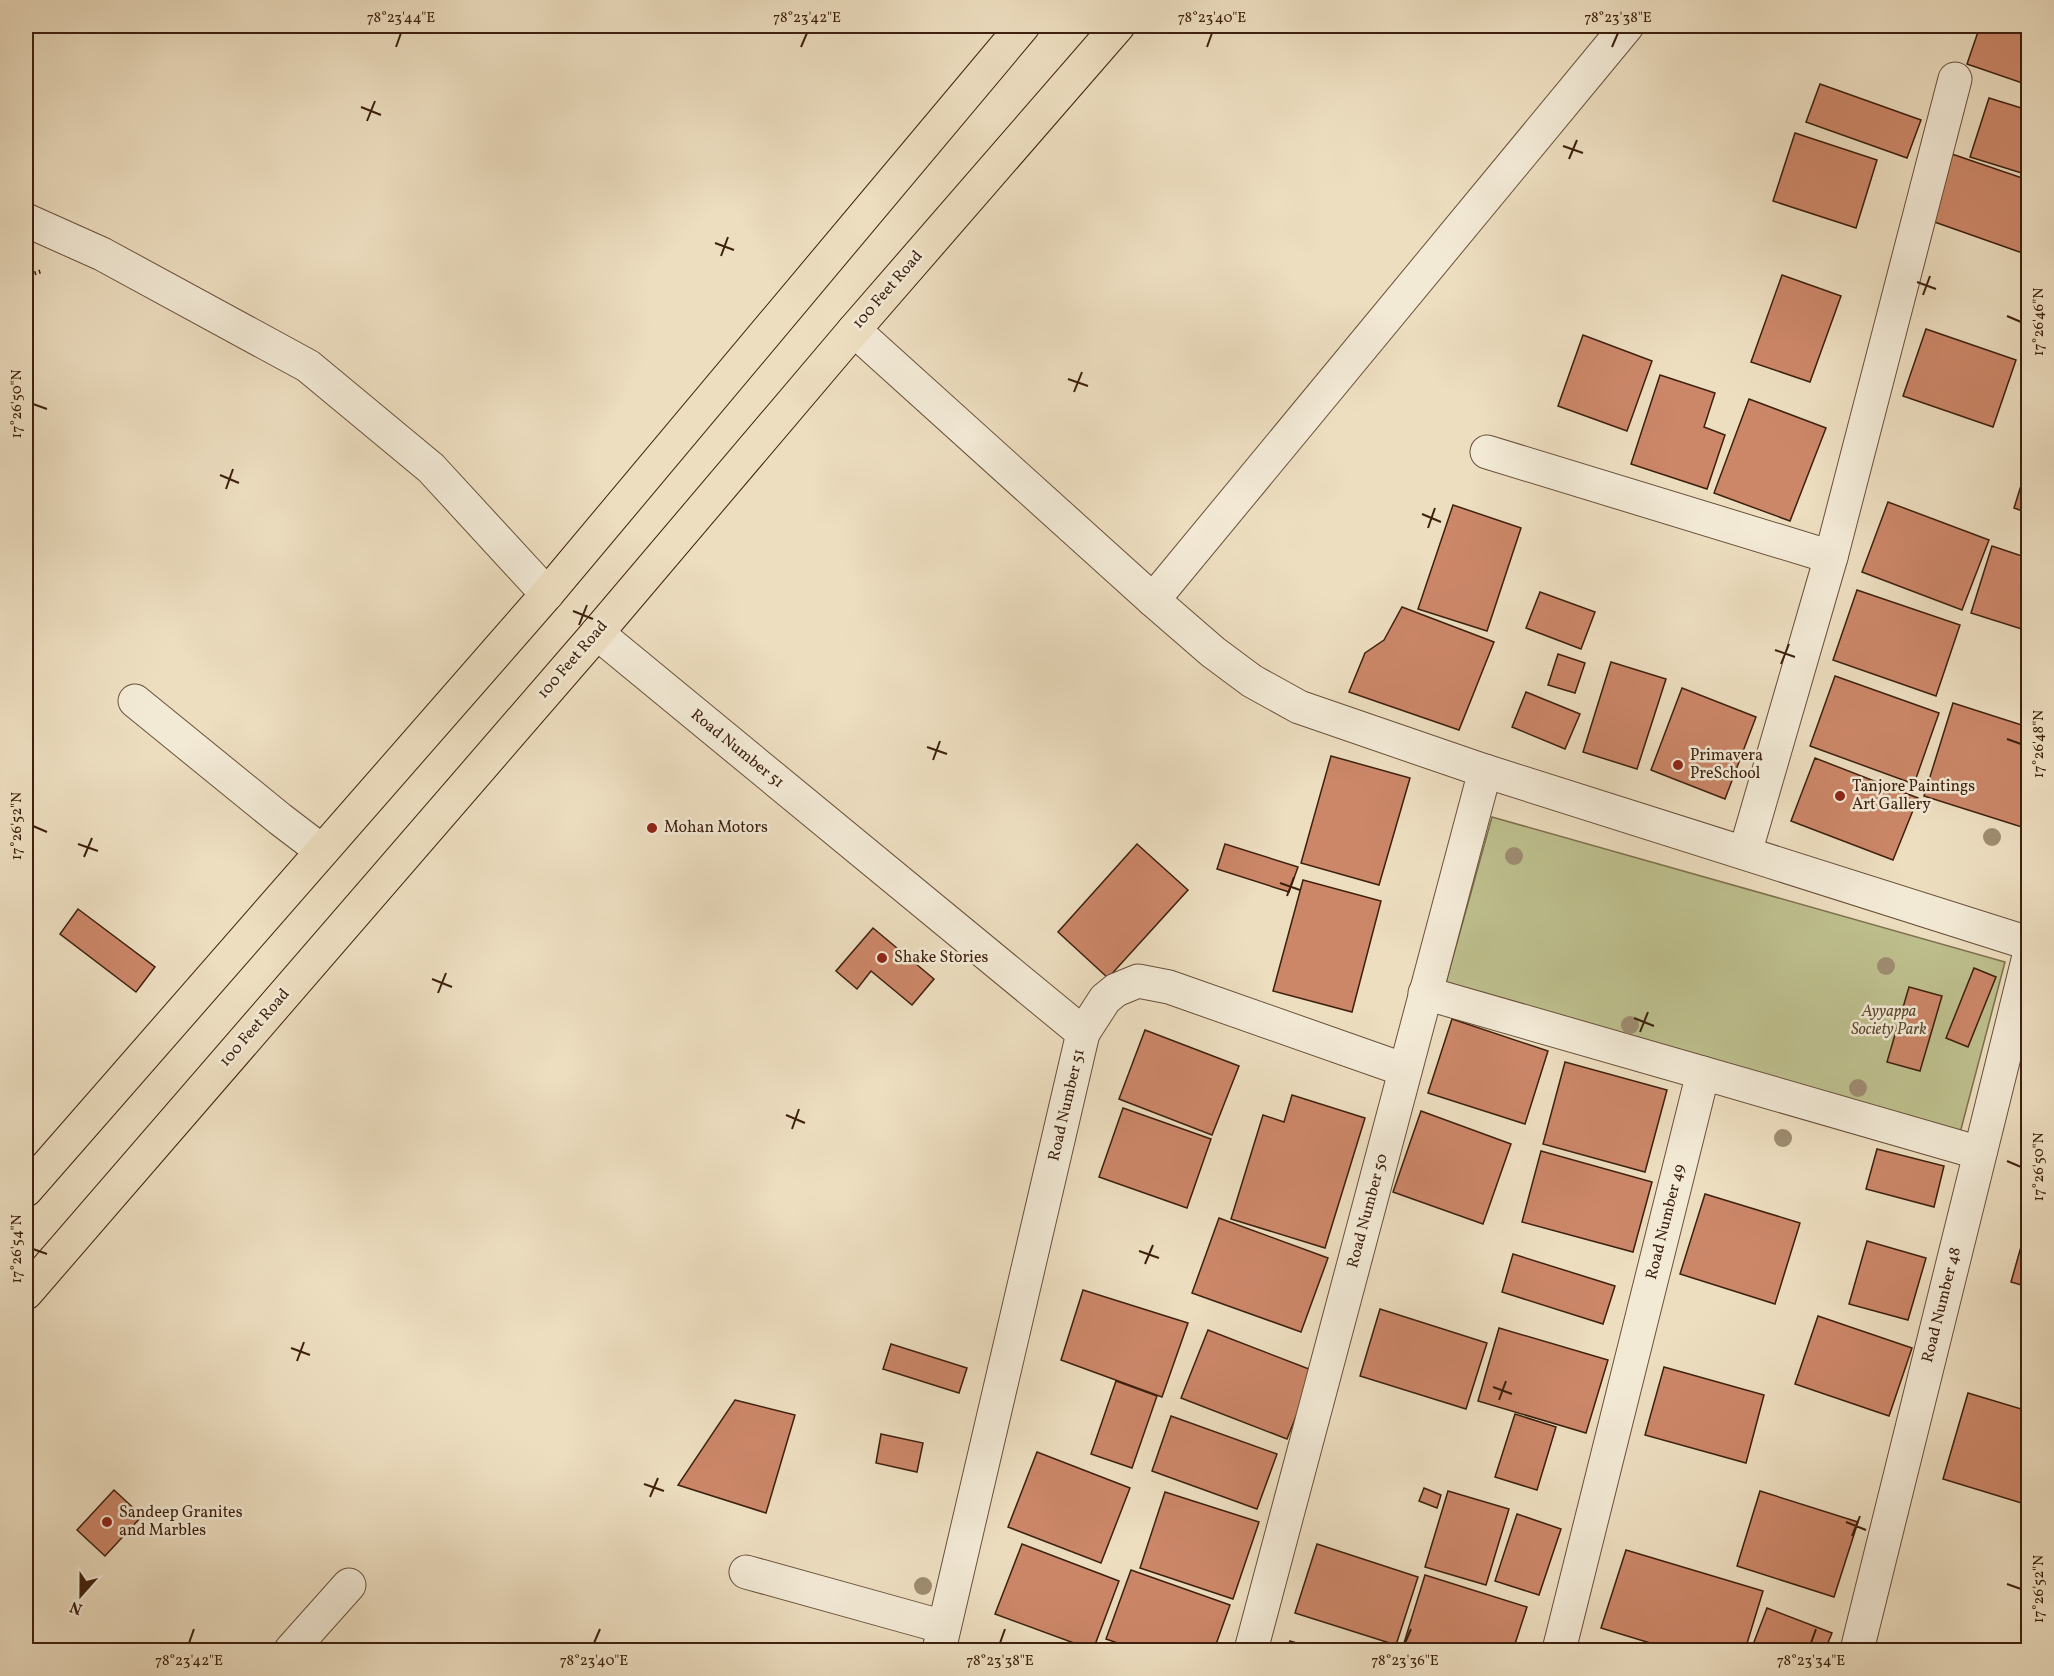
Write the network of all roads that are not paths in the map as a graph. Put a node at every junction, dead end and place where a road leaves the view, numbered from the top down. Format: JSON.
{"nodes":[{"id":1,"x":1023,"y":26,"type":"edge"},
{"id":2,"x":1118,"y":26,"type":"edge"},
{"id":3,"x":1627,"y":26,"type":"edge"},
{"id":4,"x":1955,"y":79,"type":"dead end"},
{"id":5,"x":26,"y":220,"type":"edge"},
{"id":6,"x":854,"y":330,"type":"junction"},
{"id":7,"x":1488,"y":452,"type":"dead end"},
{"id":8,"x":1830,"y":557,"type":"junction"},
{"id":9,"x":547,"y":594,"type":"junction"},
{"id":10,"x":1153,"y":600,"type":"junction"},
{"id":11,"x":597,"y":633,"type":"junction"},
{"id":12,"x":135,"y":701,"type":"dead end"},
{"id":13,"x":1485,"y":771,"type":"junction"},
{"id":14,"x":322,"y":851,"type":"junction"},
{"id":15,"x":1745,"y":853,"type":"junction"},
{"id":16,"x":2028,"y":943,"type":"edge"},
{"id":17,"x":2028,"y":960,"type":"edge"},
{"id":18,"x":1425,"y":993,"type":"junction"},
{"id":19,"x":1083,"y":1033,"type":"junction"},
{"id":20,"x":1405,"y":1070,"type":"junction"},
{"id":21,"x":1703,"y":1073,"type":"junction"},
{"id":22,"x":1980,"y":1153,"type":"junction"},
{"id":23,"x":26,"y":1190,"type":"edge"},
{"id":24,"x":26,"y":1293,"type":"edge"},
{"id":25,"x":746,"y":1572,"type":"dead end"},
{"id":26,"x":349,"y":1585,"type":"dead end"},
{"id":27,"x":942,"y":1639,"type":"edge"},
{"id":28,"x":291,"y":1650,"type":"edge"},
{"id":29,"x":1251,"y":1650,"type":"edge"},
{"id":30,"x":1558,"y":1650,"type":"edge"},
{"id":31,"x":1857,"y":1650,"type":"edge"}],
"edges":[{"from":1,"to":9,"type":"main road"},
{"from":2,"to":6,"type":"main road","name":"100 Feet Road"},
{"from":3,"to":10,"type":"street"},
{"from":4,"to":8,"type":"street"},
{"from":5,"to":9,"type":"street"},
{"from":6,"to":10,"type":"street"},
{"from":6,"to":11,"type":"main road","name":"100 Feet Road"},
{"from":7,"to":8,"type":"street"},
{"from":8,"to":15,"type":"street"},
{"from":9,"to":14,"type":"main road"},
{"from":10,"to":13,"type":"street"},
{"from":11,"to":19,"type":"street","name":"Road Number 51"},
{"from":11,"to":24,"type":"main road","name":"100 Feet Road"},
{"from":12,"to":14,"type":"street"},
{"from":13,"to":15,"type":"street"},
{"from":13,"to":18,"type":"street","name":"Road Number 50"},
{"from":14,"to":23,"type":"main road"},
{"from":15,"to":16,"type":"street"},
{"from":17,"to":22,"type":"street","name":"Road Number 48"},
{"from":18,"to":20,"type":"street","name":"Road Number 50"},
{"from":18,"to":21,"type":"street"},
{"from":19,"to":20,"type":"street"},
{"from":19,"to":27,"type":"street","name":"Road Number 51"},
{"from":20,"to":29,"type":"street","name":"Road Number 50"},
{"from":21,"to":22,"type":"street"},
{"from":21,"to":30,"type":"street","name":"Road Number 49"},
{"from":22,"to":31,"type":"street","name":"Road Number 48"},
{"from":25,"to":27,"type":"street"},
{"from":26,"to":28,"type":"street"}]}
